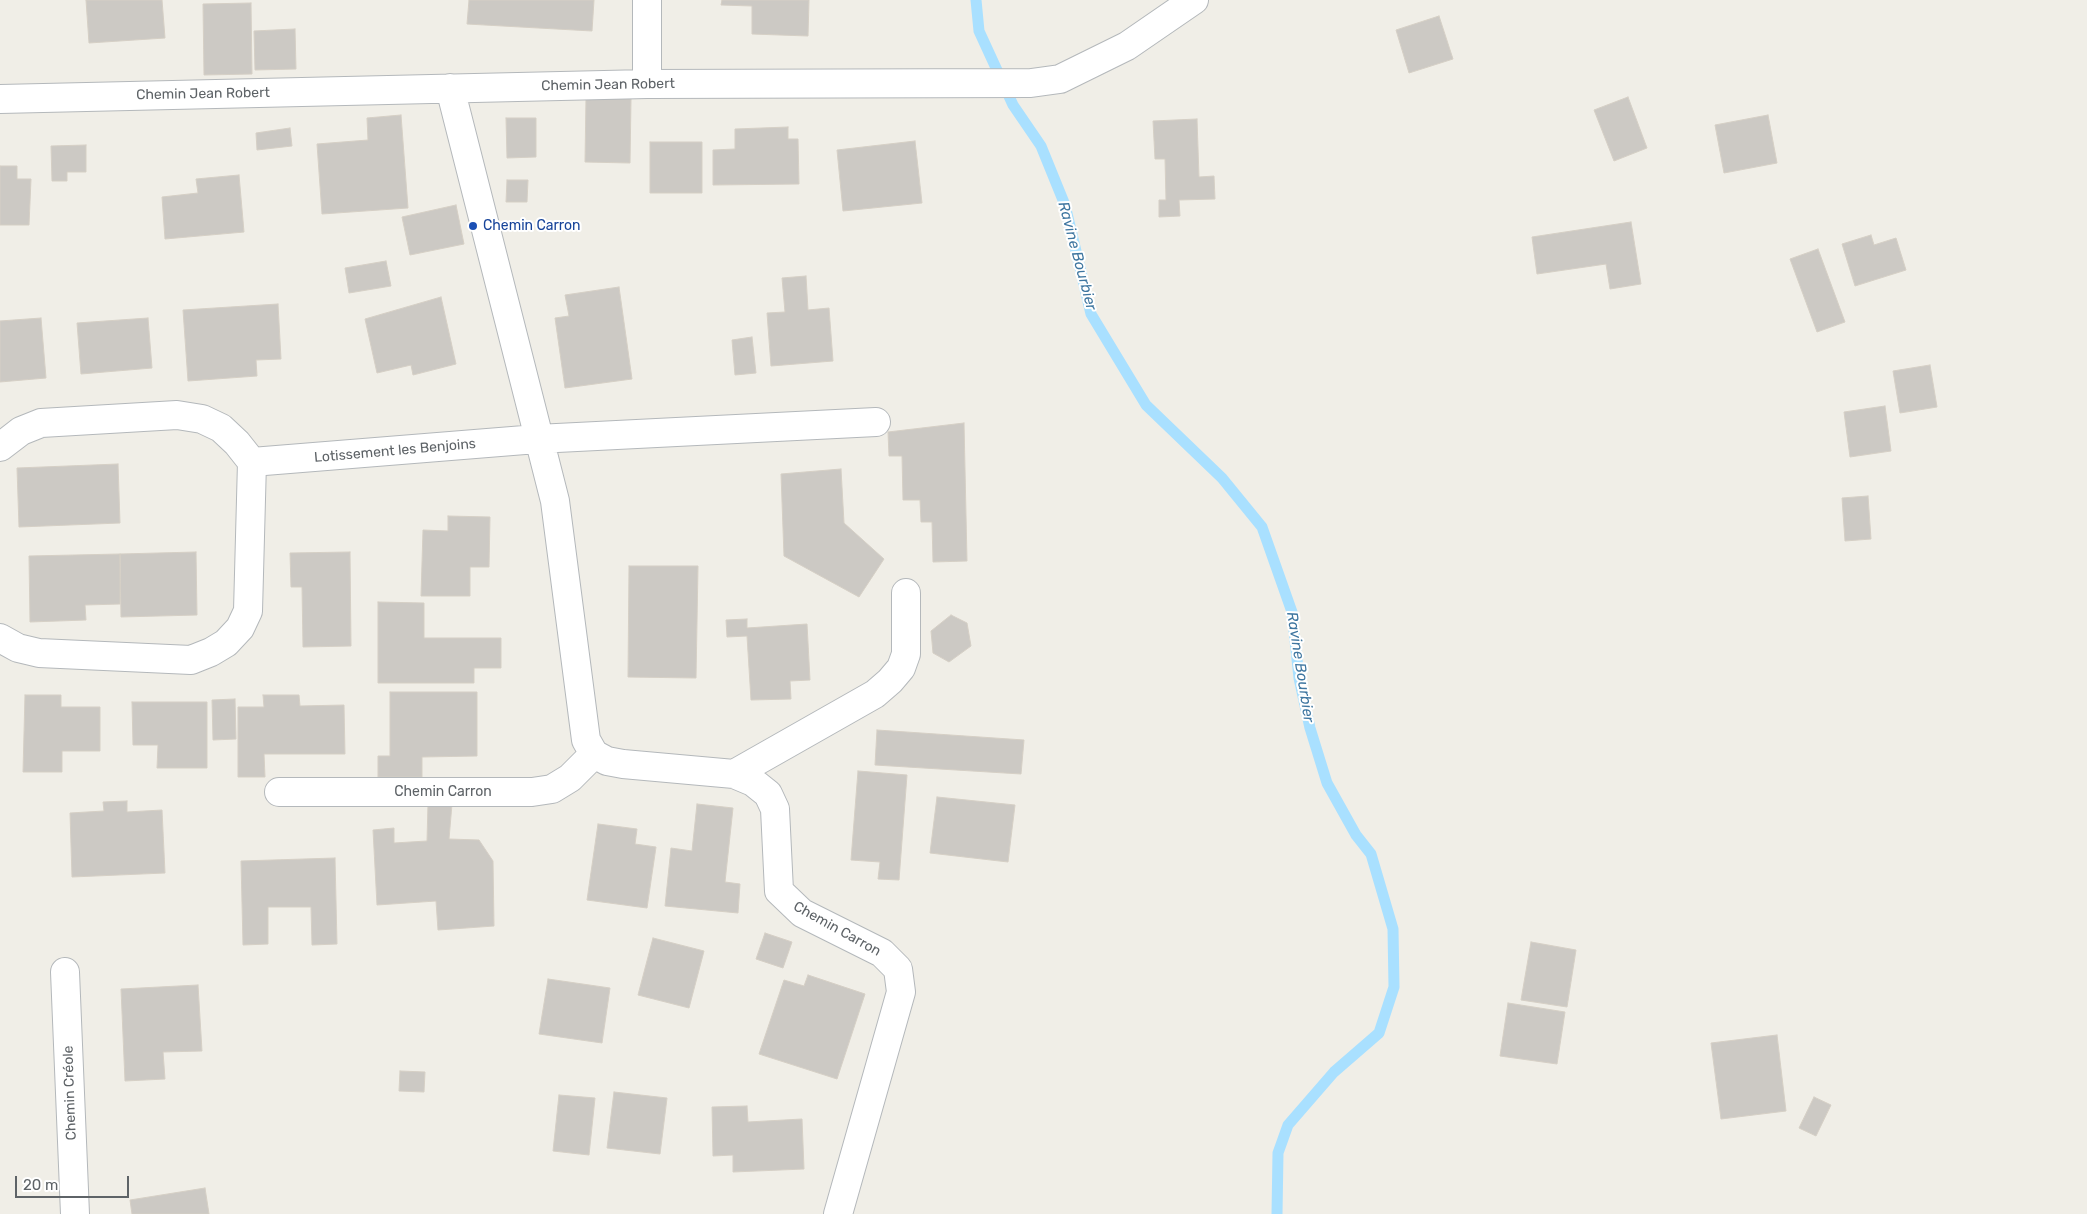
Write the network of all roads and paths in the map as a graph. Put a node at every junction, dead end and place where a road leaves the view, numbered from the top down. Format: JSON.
{"nodes":[{"id":1,"x":647,"y":0,"type":"edge"},
{"id":2,"x":1194,"y":0,"type":"edge"},
{"id":3,"x":647,"y":84,"type":"junction"},
{"id":4,"x":450,"y":88,"type":"junction"},
{"id":5,"x":0,"y":99,"type":"edge"},
{"id":6,"x":876,"y":422,"type":"dead end"},
{"id":7,"x":538,"y":439,"type":"junction"},
{"id":8,"x":0,"y":447,"type":"edge"},
{"id":9,"x":252,"y":462,"type":"junction"},
{"id":10,"x":906,"y":593,"type":"dead end"},
{"id":11,"x":0,"y":638,"type":"edge"},
{"id":12,"x":594,"y":754,"type":"junction"},
{"id":13,"x":734,"y":774,"type":"junction"},
{"id":14,"x":279,"y":792,"type":"dead end"},
{"id":15,"x":66,"y":972,"type":"dead end"},
{"id":16,"x":75,"y":1214,"type":"edge"},
{"id":17,"x":838,"y":1214,"type":"edge"}],
"edges":[{"from":1,"to":3,"type":"street"},
{"from":2,"to":3,"type":"street","name":"Chemin Jean Robert"},
{"from":3,"to":4,"type":"street","name":"Chemin Jean Robert"},
{"from":4,"to":5,"type":"street","name":"Chemin Jean Robert"},
{"from":4,"to":7,"type":"street"},
{"from":6,"to":7,"type":"street"},
{"from":7,"to":9,"type":"street","name":"Lotissement les Benjoins"},
{"from":7,"to":12,"type":"street"},
{"from":8,"to":9,"type":"street"},
{"from":9,"to":11,"type":"street"},
{"from":10,"to":13,"type":"street"},
{"from":12,"to":13,"type":"street","name":"Chemin Carron"},
{"from":12,"to":14,"type":"street","name":"Chemin Carron"},
{"from":13,"to":17,"type":"street","name":"Chemin Carron"},
{"from":15,"to":16,"type":"street","name":"Chemin Créole"}]}
